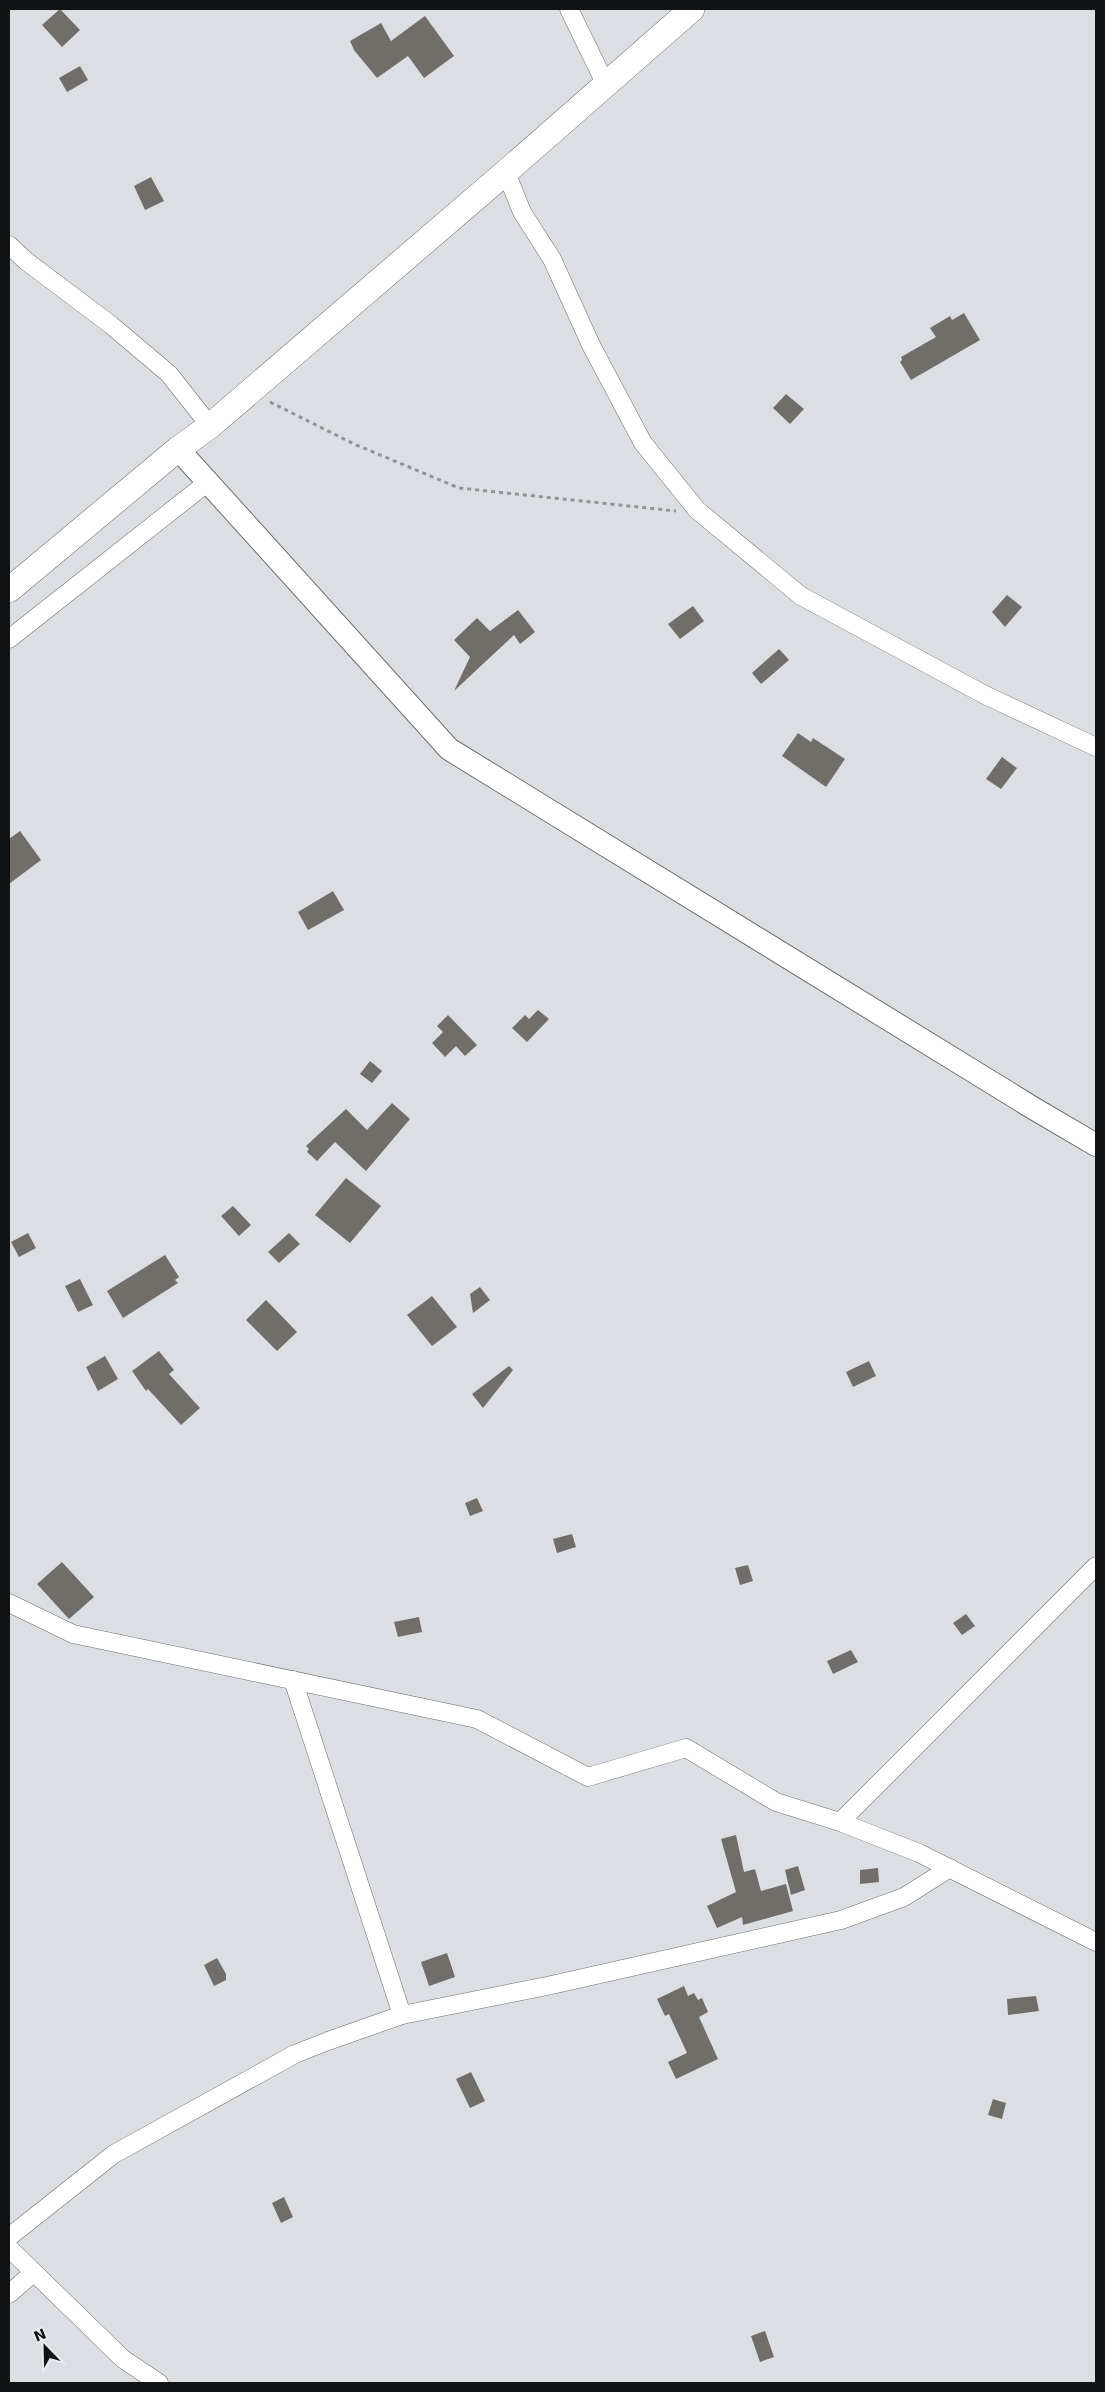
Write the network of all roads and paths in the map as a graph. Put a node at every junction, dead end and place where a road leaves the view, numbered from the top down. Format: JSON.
{"nodes":[{"id":1,"x":569,"y":9,"type":"edge"},
{"id":2,"x":692,"y":9,"type":"edge"},
{"id":3,"x":605,"y":83,"type":"junction"},
{"id":4,"x":506,"y":172,"type":"junction"},
{"id":5,"x":9,"y":245,"type":"edge"},
{"id":6,"x":250,"y":391,"type":"junction"},
{"id":7,"x":210,"y":426,"type":"junction"},
{"id":8,"x":178,"y":449,"type":"junction"},
{"id":9,"x":208,"y":482,"type":"junction"},
{"id":10,"x":701,"y":513,"type":"junction"},
{"id":11,"x":9,"y":590,"type":"edge"},
{"id":12,"x":9,"y":639,"type":"edge"},
{"id":13,"x":1096,"y":747,"type":"edge"},
{"id":14,"x":1096,"y":1145,"type":"edge"},
{"id":15,"x":1096,"y":1566,"type":"edge"},
{"id":16,"x":9,"y":1603,"type":"edge"},
{"id":17,"x":293,"y":1680,"type":"junction"},
{"id":18,"x":840,"y":1822,"type":"junction"},
{"id":19,"x":950,"y":1868,"type":"junction"},
{"id":20,"x":1096,"y":1942,"type":"edge"},
{"id":21,"x":402,"y":2015,"type":"junction"},
{"id":22,"x":9,"y":2237,"type":"edge"},
{"id":23,"x":9,"y":2248,"type":"edge"},
{"id":24,"x":33,"y":2273,"type":"junction"},
{"id":25,"x":9,"y":2294,"type":"edge"},
{"id":26,"x":152,"y":2382,"type":"edge"}],
"edges":[{"from":1,"to":3,"type":"street"},
{"from":2,"to":3,"type":"highway"},
{"from":3,"to":4,"type":"highway"},
{"from":4,"to":6,"type":"highway"},
{"from":4,"to":10,"type":"street"},
{"from":5,"to":7,"type":"street"},
{"from":6,"to":7,"type":"highway"},
{"from":6,"to":10,"type":"path"},
{"from":7,"to":8,"type":"highway"},
{"from":8,"to":9,"type":"main road"},
{"from":8,"to":11,"type":"highway"},
{"from":9,"to":12,"type":"street"},
{"from":9,"to":14,"type":"main road"},
{"from":10,"to":13,"type":"street"},
{"from":15,"to":18,"type":"street"},
{"from":16,"to":17,"type":"street"},
{"from":17,"to":18,"type":"street"},
{"from":17,"to":21,"type":"street"},
{"from":18,"to":19,"type":"street"},
{"from":19,"to":20,"type":"street"},
{"from":19,"to":21,"type":"street"},
{"from":21,"to":22,"type":"street"},
{"from":23,"to":24,"type":"street"},
{"from":24,"to":25,"type":"street"},
{"from":24,"to":26,"type":"street"}]}
